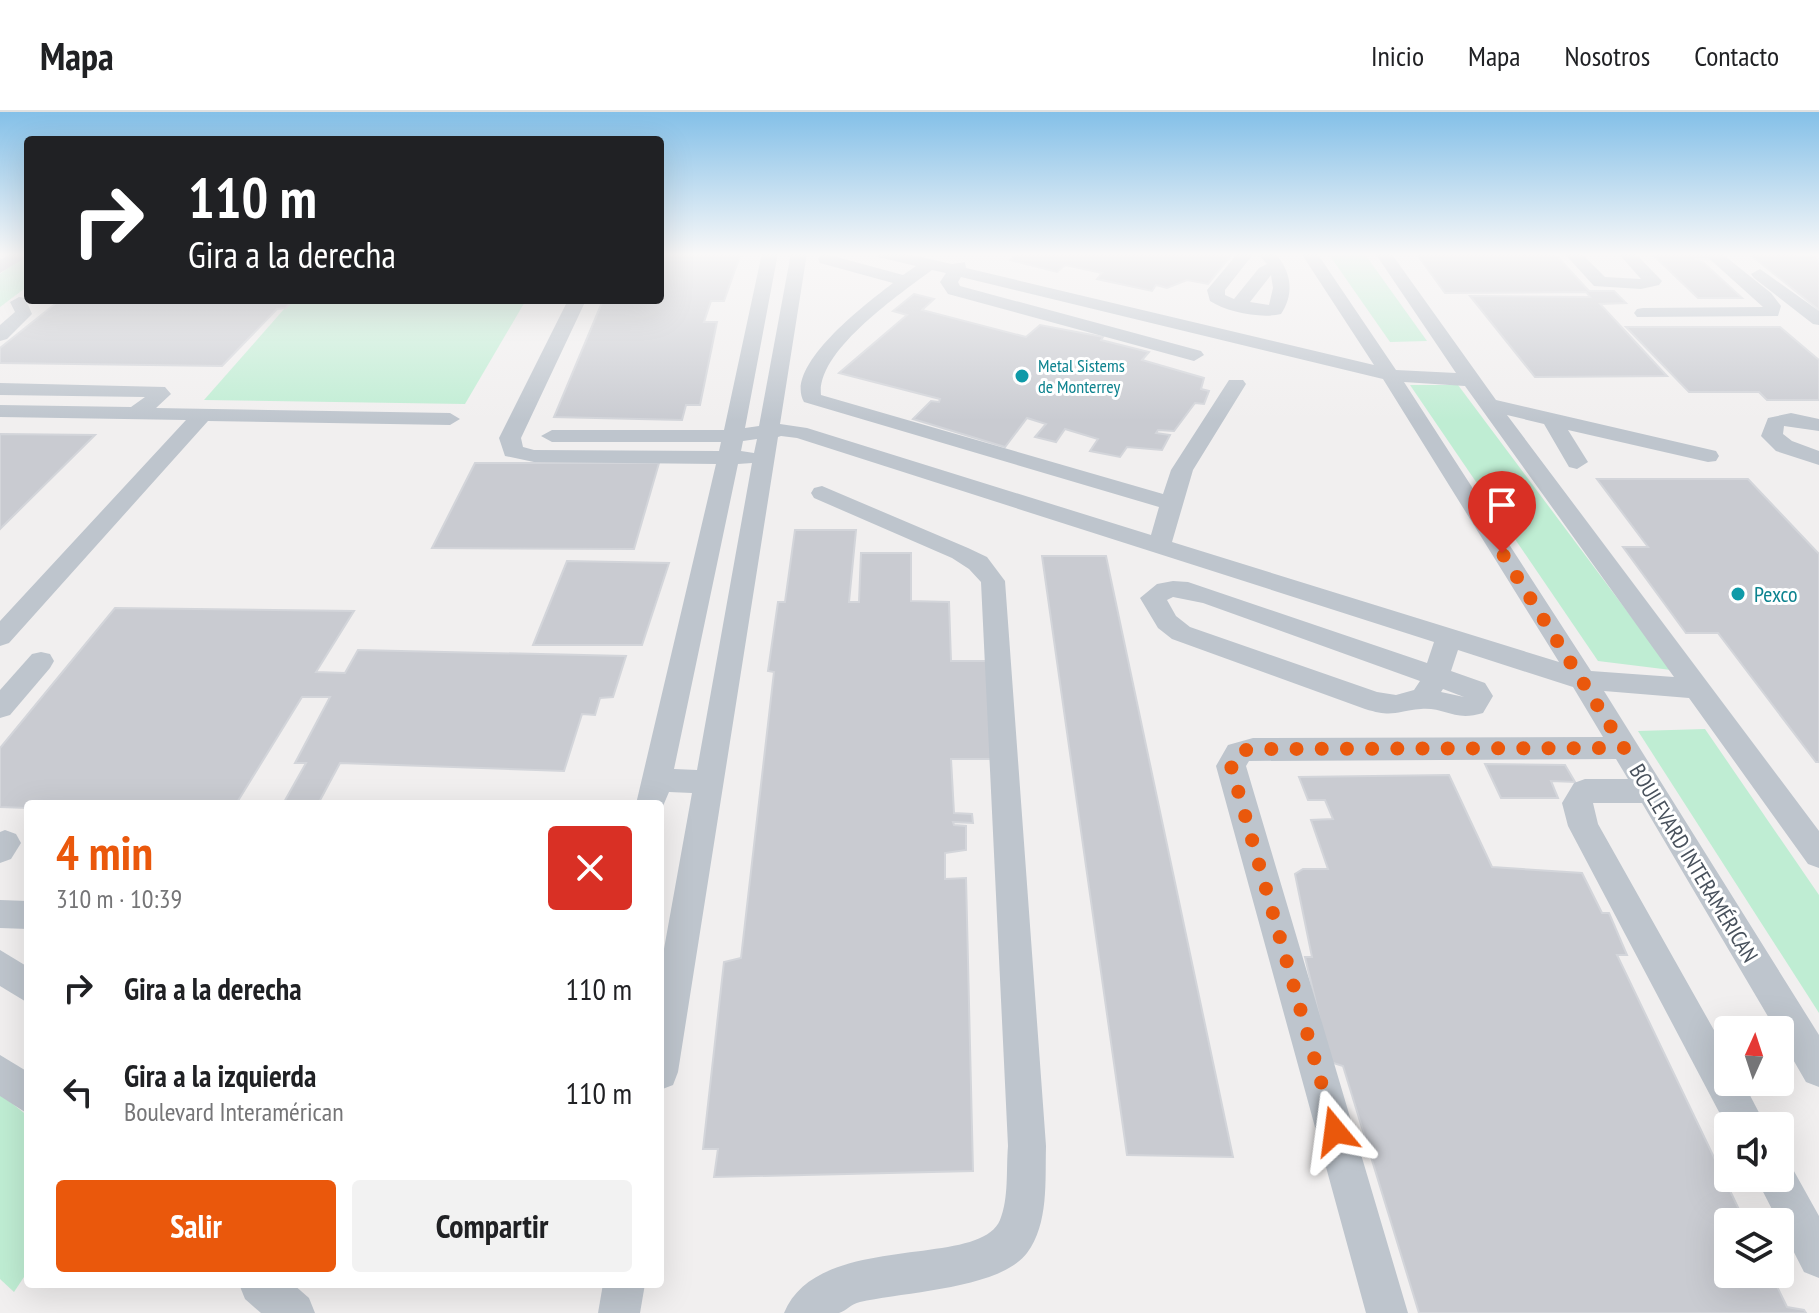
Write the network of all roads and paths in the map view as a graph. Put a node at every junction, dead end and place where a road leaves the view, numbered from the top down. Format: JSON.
{"nodes":[{"id":1,"x":24,"y":309,"type":"edge"},
{"id":2,"x":573,"y":309,"type":"edge"},
{"id":3,"x":759,"y":309,"type":"edge"},
{"id":4,"x":790,"y":309,"type":"edge"},
{"id":5,"x":873,"y":309,"type":"edge"},
{"id":6,"x":1024,"y":309,"type":"edge"},
{"id":7,"x":1143,"y":309,"type":"edge"},
{"id":8,"x":1346,"y":309,"type":"edge"},
{"id":9,"x":1422,"y":309,"type":"edge"},
{"id":10,"x":1772,"y":309,"type":"edge"},
{"id":11,"x":1643,"y":313,"type":"dead end"},
{"id":12,"x":0,"y":335,"type":"edge"},
{"id":13,"x":1194,"y":355,"type":"dead end"},
{"id":14,"x":1384,"y":366,"type":"junction"},
{"id":15,"x":1464,"y":370,"type":"junction"},
{"id":16,"x":1236,"y":384,"type":"dead end"},
{"id":17,"x":0,"y":389,"type":"edge"},
{"id":18,"x":45,"y":389,"type":"junction"},
{"id":19,"x":1490,"y":405,"type":"junction"},
{"id":20,"x":10,"y":411,"type":"edge"},
{"id":21,"x":135,"y":414,"type":"junction"},
{"id":22,"x":202,"y":415,"type":"junction"},
{"id":23,"x":869,"y":417,"type":"junction"},
{"id":24,"x":450,"y":419,"type":"dead end"},
{"id":25,"x":1552,"y":420,"type":"junction"},
{"id":26,"x":1819,"y":425,"type":"edge"},
{"id":27,"x":770,"y":432,"type":"junction"},
{"id":28,"x":552,"y":436,"type":"dead end"},
{"id":29,"x":842,"y":445,"type":"junction"},
{"id":30,"x":731,"y":446,"type":"junction"},
{"id":31,"x":1708,"y":456,"type":"dead end"},
{"id":32,"x":1819,"y":458,"type":"edge"},
{"id":33,"x":764,"y":459,"type":"junction"},
{"id":34,"x":1577,"y":462,"type":"dead end"},
{"id":35,"x":822,"y":493,"type":"dead end"},
{"id":36,"x":1173,"y":504,"type":"junction"},
{"id":37,"x":1159,"y":546,"type":"junction"},
{"id":38,"x":0,"y":637,"type":"edge"},
{"id":39,"x":1448,"y":638,"type":"junction"},
{"id":40,"x":41,"y":661,"type":"dead end"},
{"id":41,"x":1583,"y":680,"type":"junction"},
{"id":42,"x":1430,"y":688,"type":"junction"},
{"id":43,"x":1699,"y":689,"type":"junction"},
{"id":44,"x":0,"y":708,"type":"edge"},
{"id":45,"x":1624,"y":748,"type":"junction"},
{"id":46,"x":710,"y":782,"type":"junction"},
{"id":47,"x":1650,"y":791,"type":"junction"},
{"id":48,"x":654,"y":792,"type":"edge"},
{"id":49,"x":1819,"y":855,"type":"edge"},
{"id":50,"x":0,"y":914,"type":"edge"},
{"id":51,"x":24,"y":915,"type":"edge"},
{"id":52,"x":0,"y":966,"type":"edge"},
{"id":53,"x":24,"y":984,"type":"edge"},
{"id":54,"x":664,"y":1049,"type":"edge"},
{"id":55,"x":1819,"y":1069,"type":"edge"},
{"id":56,"x":0,"y":1073,"type":"edge"},
{"id":57,"x":24,"y":1092,"type":"edge"},
{"id":58,"x":1739,"y":1112,"type":"edge"},
{"id":59,"x":1784,"y":1192,"type":"edge"},
{"id":60,"x":1819,"y":1257,"type":"edge"},
{"id":61,"x":265,"y":1288,"type":"edge"},
{"id":62,"x":623,"y":1288,"type":"edge"},
{"id":63,"x":294,"y":1313,"type":"edge"},
{"id":64,"x":619,"y":1313,"type":"edge"},
{"id":65,"x":805,"y":1313,"type":"edge"},
{"id":66,"x":1387,"y":1313,"type":"edge"}],
"edges":[{"from":1,"to":12,"type":"street"},
{"from":2,"to":30,"type":"street"},
{"from":3,"to":30,"type":"street"},
{"from":4,"to":27,"type":"street"},
{"from":5,"to":23,"type":"street"},
{"from":6,"to":13,"type":"street"},
{"from":7,"to":14,"type":"street"},
{"from":8,"to":14,"type":"street","name":"BOULEVARD INTERAMÉRICAN"},
{"from":9,"to":15,"type":"street"},
{"from":10,"to":11,"type":"street"},
{"from":14,"to":15,"type":"street"},
{"from":14,"to":41,"type":"street","name":"BOULEVARD INTERAMÉRICAN"},
{"from":15,"to":19,"type":"street"},
{"from":16,"to":36,"type":"street"},
{"from":17,"to":18,"type":"street"},
{"from":18,"to":20,"type":"street"},
{"from":18,"to":21,"type":"street"},
{"from":19,"to":25,"type":"street"},
{"from":19,"to":43,"type":"street"},
{"from":20,"to":21,"type":"street"},
{"from":21,"to":22,"type":"street"},
{"from":22,"to":24,"type":"street"},
{"from":22,"to":38,"type":"street"},
{"from":23,"to":29,"type":"street"},
{"from":23,"to":36,"type":"street"},
{"from":25,"to":31,"type":"street"},
{"from":25,"to":34,"type":"street"},
{"from":26,"to":32,"type":"street"},
{"from":27,"to":29,"type":"street"},
{"from":27,"to":30,"type":"street"},
{"from":27,"to":33,"type":"street"},
{"from":28,"to":30,"type":"street"},
{"from":29,"to":37,"type":"street"},
{"from":30,"to":33,"type":"street"},
{"from":30,"to":48,"type":"street"},
{"from":33,"to":46,"type":"street"},
{"from":35,"to":65,"type":"street"},
{"from":36,"to":37,"type":"street"},
{"from":37,"to":39,"type":"street"},
{"from":39,"to":41,"type":"street"},
{"from":39,"to":42,"type":"street"},
{"from":40,"to":44,"type":"street"},
{"from":41,"to":43,"type":"street"},
{"from":41,"to":45,"type":"street","name":"BOULEVARD INTERAMÉRICAN"},
{"from":42,"to":42,"type":"street"},
{"from":43,"to":49,"type":"street"},
{"from":45,"to":47,"type":"street","name":"BOULEVARD INTERAMÉRICAN"},
{"from":45,"to":66,"type":"street"},
{"from":46,"to":48,"type":"street"},
{"from":46,"to":54,"type":"street"},
{"from":47,"to":55,"type":"street","name":"BOULEVARD INTERAMÉRICAN"},
{"from":47,"to":58,"type":"street"},
{"from":50,"to":51,"type":"street"},
{"from":52,"to":53,"type":"street"},
{"from":56,"to":57,"type":"street"},
{"from":59,"to":60,"type":"street"},
{"from":61,"to":63,"type":"street"},
{"from":62,"to":64,"type":"street"}]}
